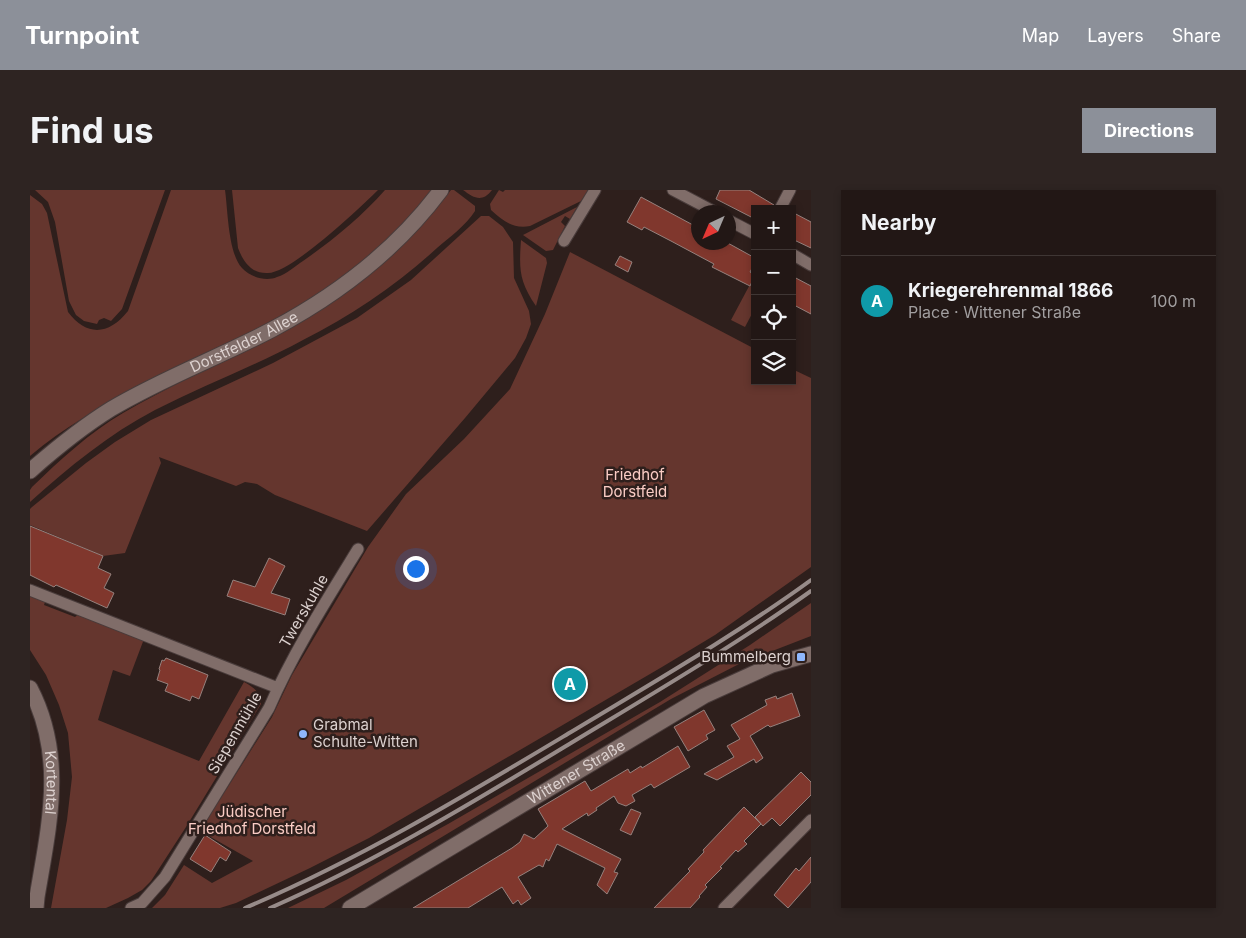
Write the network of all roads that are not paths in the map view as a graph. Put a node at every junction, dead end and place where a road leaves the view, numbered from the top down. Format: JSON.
{"nodes":[{"id":1,"x":441,"y":190,"type":"edge"},
{"id":2,"x":595,"y":190,"type":"edge"},
{"id":3,"x":673,"y":190,"type":"edge"},
{"id":4,"x":790,"y":190,"type":"edge"},
{"id":5,"x":701,"y":205,"type":"edge"},
{"id":6,"x":782,"y":205,"type":"edge"},
{"id":7,"x":736,"y":224,"type":"edge"},
{"id":8,"x":751,"y":232,"type":"edge"},
{"id":9,"x":564,"y":241,"type":"dead end"},
{"id":10,"x":796,"y":256,"type":"edge"},
{"id":11,"x":811,"y":265,"type":"edge"},
{"id":12,"x":30,"y":471,"type":"edge"},
{"id":13,"x":358,"y":549,"type":"dead end"},
{"id":14,"x":30,"y":590,"type":"edge"},
{"id":15,"x":811,"y":654,"type":"edge"},
{"id":16,"x":30,"y":688,"type":"edge"},
{"id":17,"x":278,"y":688,"type":"junction"},
{"id":18,"x":30,"y":712,"type":"edge"},
{"id":19,"x":811,"y":820,"type":"edge"},
{"id":20,"x":30,"y":882,"type":"edge"},
{"id":21,"x":36,"y":908,"type":"edge"},
{"id":22,"x":131,"y":908,"type":"edge"},
{"id":23,"x":350,"y":908,"type":"edge"},
{"id":24,"x":724,"y":908,"type":"edge"}],
"edges":[{"from":1,"to":12,"type":"main road","name":"Dorstfelder Allee"},
{"from":2,"to":9,"type":"street"},
{"from":3,"to":5,"type":"street"},
{"from":4,"to":6,"type":"street"},
{"from":7,"to":8,"type":"street"},
{"from":10,"to":11,"type":"street"},
{"from":13,"to":17,"type":"street","name":"Twerskuhle"},
{"from":14,"to":17,"type":"street","name":"Siepenmühle"},
{"from":15,"to":23,"type":"main road","name":"Wittener Straße"},
{"from":16,"to":21,"type":"main road","name":"Kortental"},
{"from":17,"to":22,"type":"street","name":"Siepenmühle"},
{"from":18,"to":20,"type":"main road","name":"Kortental"},
{"from":19,"to":24,"type":"street"}]}
